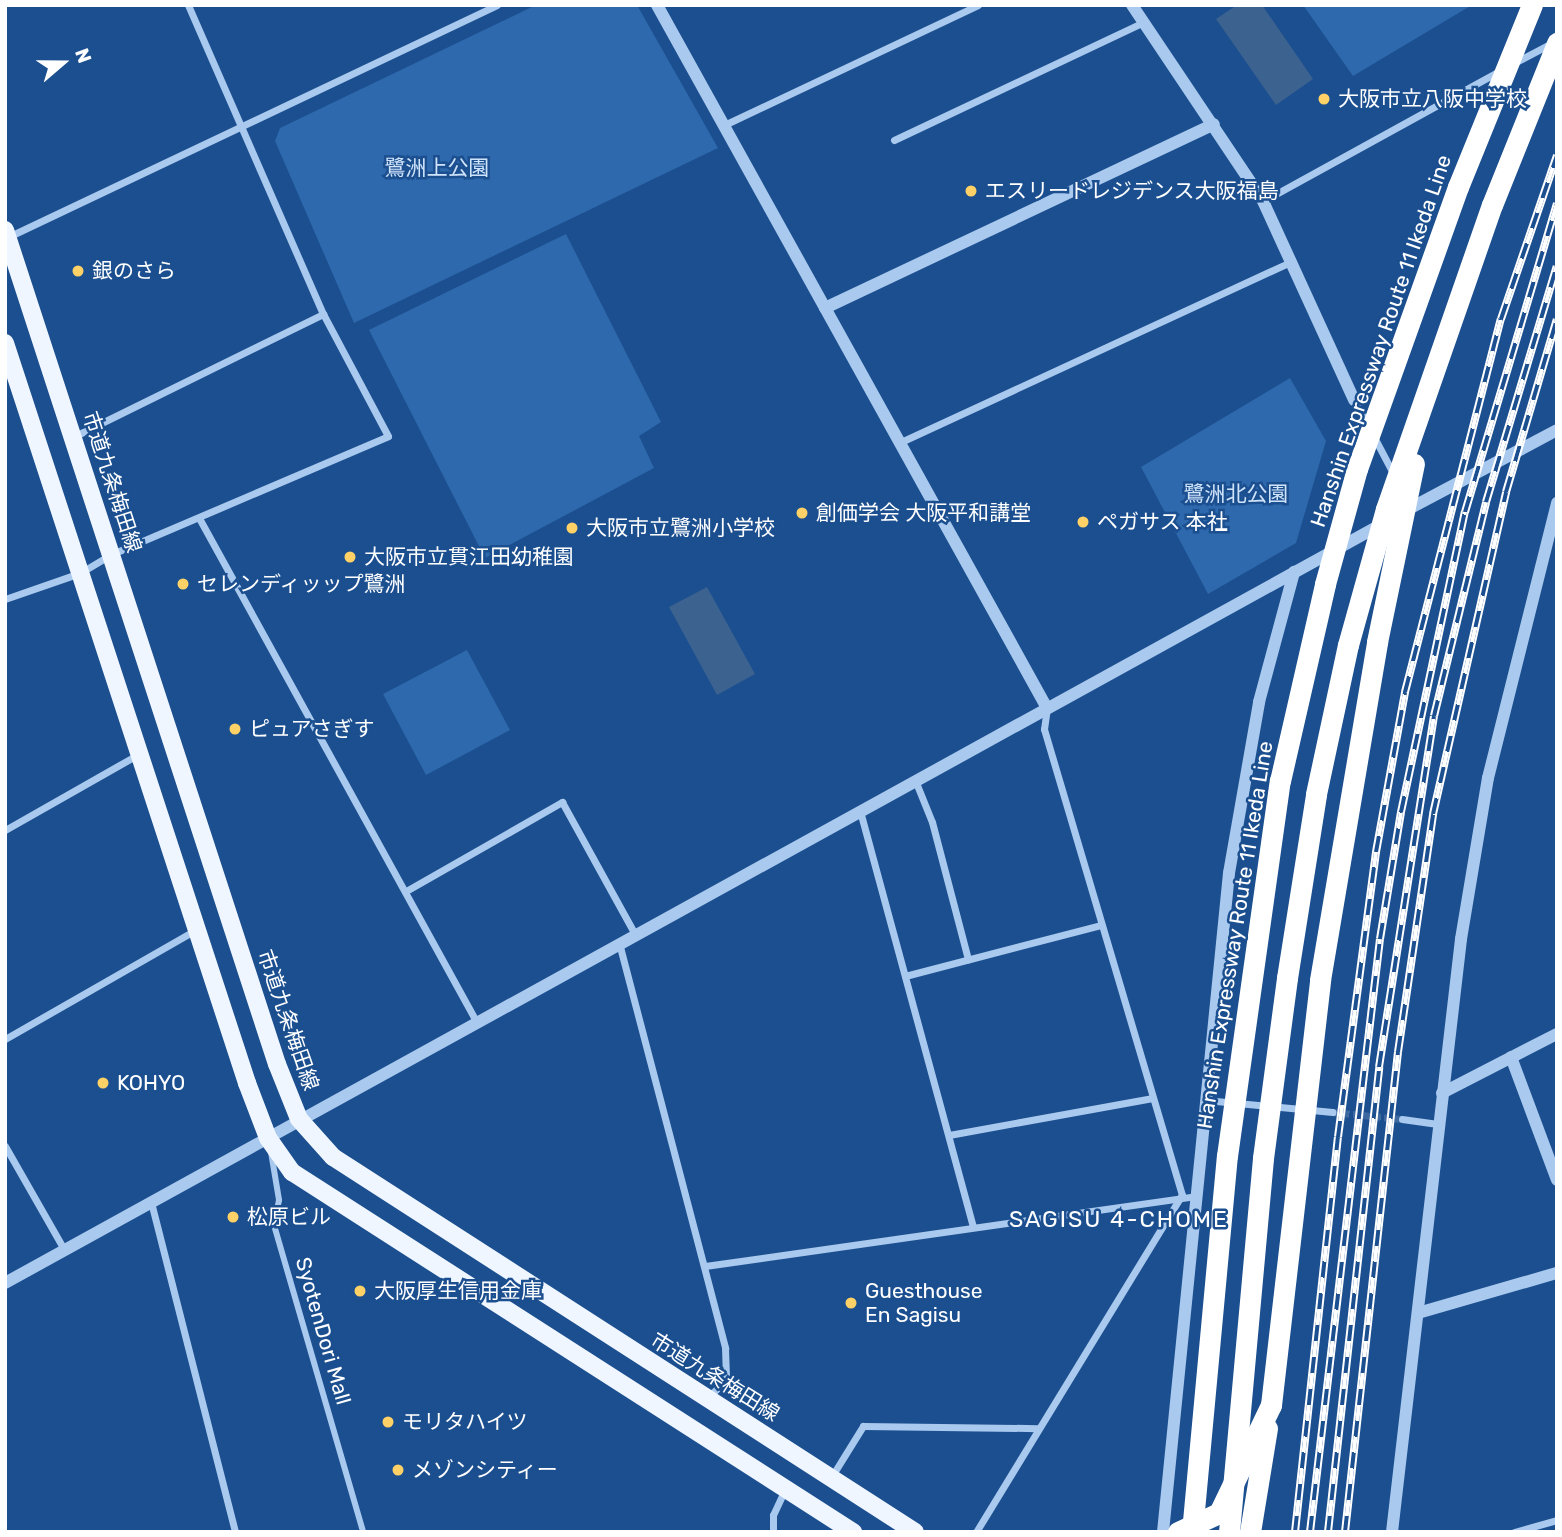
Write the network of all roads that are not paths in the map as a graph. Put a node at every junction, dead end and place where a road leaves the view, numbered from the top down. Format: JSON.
{"nodes":[{"id":1,"x":188,"y":5,"type":"edge"},
{"id":2,"x":497,"y":5,"type":"edge"},
{"id":3,"x":657,"y":5,"type":"edge"},
{"id":4,"x":978,"y":5,"type":"edge"},
{"id":5,"x":1132,"y":5,"type":"edge"},
{"id":6,"x":1532,"y":5,"type":"edge"},
{"id":7,"x":1144,"y":22,"type":"junction"},
{"id":8,"x":1557,"y":42,"type":"edge"},
{"id":9,"x":1214,"y":124,"type":"junction"},
{"id":10,"x":722,"y":125,"type":"junction"},
{"id":11,"x":240,"y":127,"type":"junction"},
{"id":12,"x":894,"y":140,"type":"dead end"},
{"id":13,"x":1263,"y":201,"type":"junction"},
{"id":14,"x":6,"y":236,"type":"edge"},
{"id":15,"x":1292,"y":261,"type":"junction"},
{"id":16,"x":825,"y":308,"type":"junction"},
{"id":17,"x":323,"y":314,"type":"junction"},
{"id":18,"x":5,"y":343,"type":"edge"},
{"id":19,"x":1433,"y":377,"type":"junction"},
{"id":20,"x":1354,"y":400,"type":"joint"},
{"id":21,"x":1557,"y":430,"type":"edge"},
{"id":22,"x":73,"y":437,"type":"junction"},
{"id":23,"x":903,"y":441,"type":"junction"},
{"id":24,"x":1557,"y":503,"type":"edge"},
{"id":25,"x":1411,"y":508,"type":"junction"},
{"id":26,"x":200,"y":518,"type":"junction"},
{"id":27,"x":1555,"y":522,"type":"edge"},
{"id":28,"x":111,"y":554,"type":"junction"},
{"id":29,"x":1294,"y":572,"type":"junction"},
{"id":30,"x":80,"y":573,"type":"junction"},
{"id":31,"x":5,"y":599,"type":"edge"},
{"id":32,"x":1047,"y":708,"type":"junction"},
{"id":33,"x":140,"y":754,"type":"junction"},
{"id":34,"x":915,"y":780,"type":"junction"},
{"id":35,"x":860,"y":811,"type":"junction"},
{"id":36,"x":5,"y":830,"type":"edge"},
{"id":37,"x":406,"y":891,"type":"junction"},
{"id":38,"x":1101,"y":925,"type":"junction"},
{"id":39,"x":195,"y":930,"type":"junction"},
{"id":40,"x":635,"y":934,"type":"junction"},
{"id":41,"x":618,"y":943,"type":"junction"},
{"id":42,"x":968,"y":959,"type":"junction"},
{"id":43,"x":905,"y":975,"type":"junction"},
{"id":44,"x":476,"y":1021,"type":"junction"},
{"id":45,"x":1557,"y":1034,"type":"edge"},
{"id":46,"x":5,"y":1039,"type":"edge"},
{"id":47,"x":1511,"y":1056,"type":"junction"},
{"id":48,"x":1442,"y":1093,"type":"junction"},
{"id":49,"x":1153,"y":1098,"type":"junction"},
{"id":50,"x":1204,"y":1100,"type":"junction"},
{"id":51,"x":1332,"y":1112,"type":"tunnel mouth"},
{"id":52,"x":299,"y":1119,"type":"junction"},
{"id":53,"x":1402,"y":1119,"type":"tunnel mouth"},
{"id":54,"x":1438,"y":1124,"type":"junction"},
{"id":55,"x":949,"y":1135,"type":"junction"},
{"id":56,"x":268,"y":1138,"type":"junction"},
{"id":57,"x":5,"y":1146,"type":"edge"},
{"id":58,"x":1557,"y":1180,"type":"edge"},
{"id":59,"x":1188,"y":1196,"type":"junction"},
{"id":60,"x":152,"y":1206,"type":"junction"},
{"id":61,"x":973,"y":1226,"type":"junction"},
{"id":62,"x":65,"y":1251,"type":"junction"},
{"id":63,"x":705,"y":1266,"type":"junction"},
{"id":64,"x":1557,"y":1273,"type":"edge"},
{"id":65,"x":5,"y":1283,"type":"edge"},
{"id":66,"x":1418,"y":1313,"type":"junction"},
{"id":67,"x":705,"y":1399,"type":"junction"},
{"id":68,"x":1271,"y":1405,"type":"junction"},
{"id":69,"x":1037,"y":1428,"type":"junction"},
{"id":70,"x":832,"y":1476,"type":"junction"},
{"id":71,"x":785,"y":1489,"type":"junction"},
{"id":72,"x":1557,"y":1520,"type":"edge"},
{"id":73,"x":235,"y":1532,"type":"edge"},
{"id":74,"x":362,"y":1532,"type":"edge"},
{"id":75,"x":773,"y":1532,"type":"edge"},
{"id":76,"x":853,"y":1532,"type":"edge"},
{"id":77,"x":915,"y":1532,"type":"edge"},
{"id":78,"x":976,"y":1532,"type":"edge"},
{"id":79,"x":1163,"y":1532,"type":"edge"},
{"id":80,"x":1178,"y":1532,"type":"edge"},
{"id":81,"x":1192,"y":1532,"type":"edge"},
{"id":82,"x":1229,"y":1532,"type":"edge"},
{"id":83,"x":1250,"y":1532,"type":"edge"},
{"id":84,"x":1392,"y":1532,"type":"edge"},
{"id":85,"x":1514,"y":1532,"type":"edge"}],
"edges":[{"from":1,"to":11,"type":"street"},
{"from":2,"to":11,"type":"street"},
{"from":3,"to":10,"type":"street"},
{"from":4,"to":10,"type":"street"},
{"from":5,"to":7,"type":"street"},
{"from":6,"to":81,"type":"highway","name":"Hanshin Expressway Route 11 Ikeda Line","bridge":true},
{"from":7,"to":9,"type":"street"},
{"from":7,"to":12,"type":"street"},
{"from":8,"to":13,"type":"street"},
{"from":8,"to":19,"type":"highway","bridge":true},
{"from":9,"to":13,"type":"street"},
{"from":9,"to":16,"type":"street"},
{"from":10,"to":16,"type":"street"},
{"from":11,"to":14,"type":"street"},
{"from":11,"to":17,"type":"street"},
{"from":13,"to":15,"type":"street"},
{"from":14,"to":22,"type":"main road","name":"市道九条梅田線"},
{"from":15,"to":20,"type":"street"},
{"from":15,"to":23,"type":"street"},
{"from":16,"to":23,"type":"street"},
{"from":17,"to":22,"type":"street"},
{"from":17,"to":26,"type":"street"},
{"from":18,"to":30,"type":"main road"},
{"from":19,"to":68,"type":"highway","bridge":true},
{"from":19,"to":82,"type":"highway","bridge":true},
{"from":20,"to":25,"type":"street"},
{"from":21,"to":25,"type":"street"},
{"from":22,"to":28,"type":"main road","name":"市道九条梅田線"},
{"from":23,"to":32,"type":"street"},
{"from":24,"to":27,"type":"street"},
{"from":25,"to":29,"type":"street"},
{"from":26,"to":28,"type":"street"},
{"from":26,"to":37,"type":"street"},
{"from":27,"to":48,"type":"street"},
{"from":28,"to":30,"type":"street"},
{"from":28,"to":52,"type":"main road","name":"市道九条梅田線"},
{"from":29,"to":32,"type":"street"},
{"from":29,"to":50,"type":"street"},
{"from":30,"to":31,"type":"street"},
{"from":30,"to":33,"type":"main road"},
{"from":32,"to":34,"type":"street"},
{"from":32,"to":38,"type":"street"},
{"from":33,"to":36,"type":"street"},
{"from":33,"to":39,"type":"main road"},
{"from":34,"to":35,"type":"street"},
{"from":34,"to":42,"type":"street"},
{"from":35,"to":40,"type":"street"},
{"from":35,"to":43,"type":"street"},
{"from":37,"to":40,"type":"street"},
{"from":37,"to":44,"type":"street"},
{"from":38,"to":42,"type":"street"},
{"from":38,"to":49,"type":"street"},
{"from":39,"to":46,"type":"street"},
{"from":39,"to":56,"type":"main road"},
{"from":40,"to":41,"type":"street"},
{"from":41,"to":44,"type":"street"},
{"from":41,"to":63,"type":"street"},
{"from":42,"to":43,"type":"street"},
{"from":43,"to":55,"type":"street"},
{"from":44,"to":52,"type":"street"},
{"from":45,"to":47,"type":"street"},
{"from":47,"to":48,"type":"street"},
{"from":47,"to":58,"type":"street"},
{"from":48,"to":54,"type":"street"},
{"from":49,"to":55,"type":"street"},
{"from":49,"to":59,"type":"street"},
{"from":50,"to":51,"type":"street"},
{"from":50,"to":59,"type":"street"},
{"from":52,"to":56,"type":"street"},
{"from":52,"to":67,"type":"main road","name":"市道九条梅田線"},
{"from":53,"to":54,"type":"street"},
{"from":54,"to":66,"type":"street"},
{"from":55,"to":61,"type":"street"},
{"from":56,"to":60,"type":"street"},
{"from":56,"to":71,"type":"main road"},
{"from":56,"to":74,"type":"street","name":"SyotenDori Mall"},
{"from":57,"to":62,"type":"street"},
{"from":59,"to":61,"type":"street"},
{"from":59,"to":69,"type":"street"},
{"from":59,"to":79,"type":"street"},
{"from":60,"to":62,"type":"street"},
{"from":60,"to":73,"type":"street"},
{"from":61,"to":63,"type":"street"},
{"from":62,"to":65,"type":"street"},
{"from":63,"to":67,"type":"street"},
{"from":64,"to":66,"type":"street"},
{"from":66,"to":84,"type":"street"},
{"from":67,"to":70,"type":"main road","name":"市道九条梅田線"},
{"from":68,"to":80,"type":"highway"},
{"from":68,"to":83,"type":"highway"},
{"from":69,"to":70,"type":"street"},
{"from":69,"to":78,"type":"street"},
{"from":70,"to":77,"type":"main road","name":"市道九条梅田線"},
{"from":71,"to":75,"type":"street"},
{"from":71,"to":76,"type":"main road"},
{"from":72,"to":85,"type":"street"}]}
